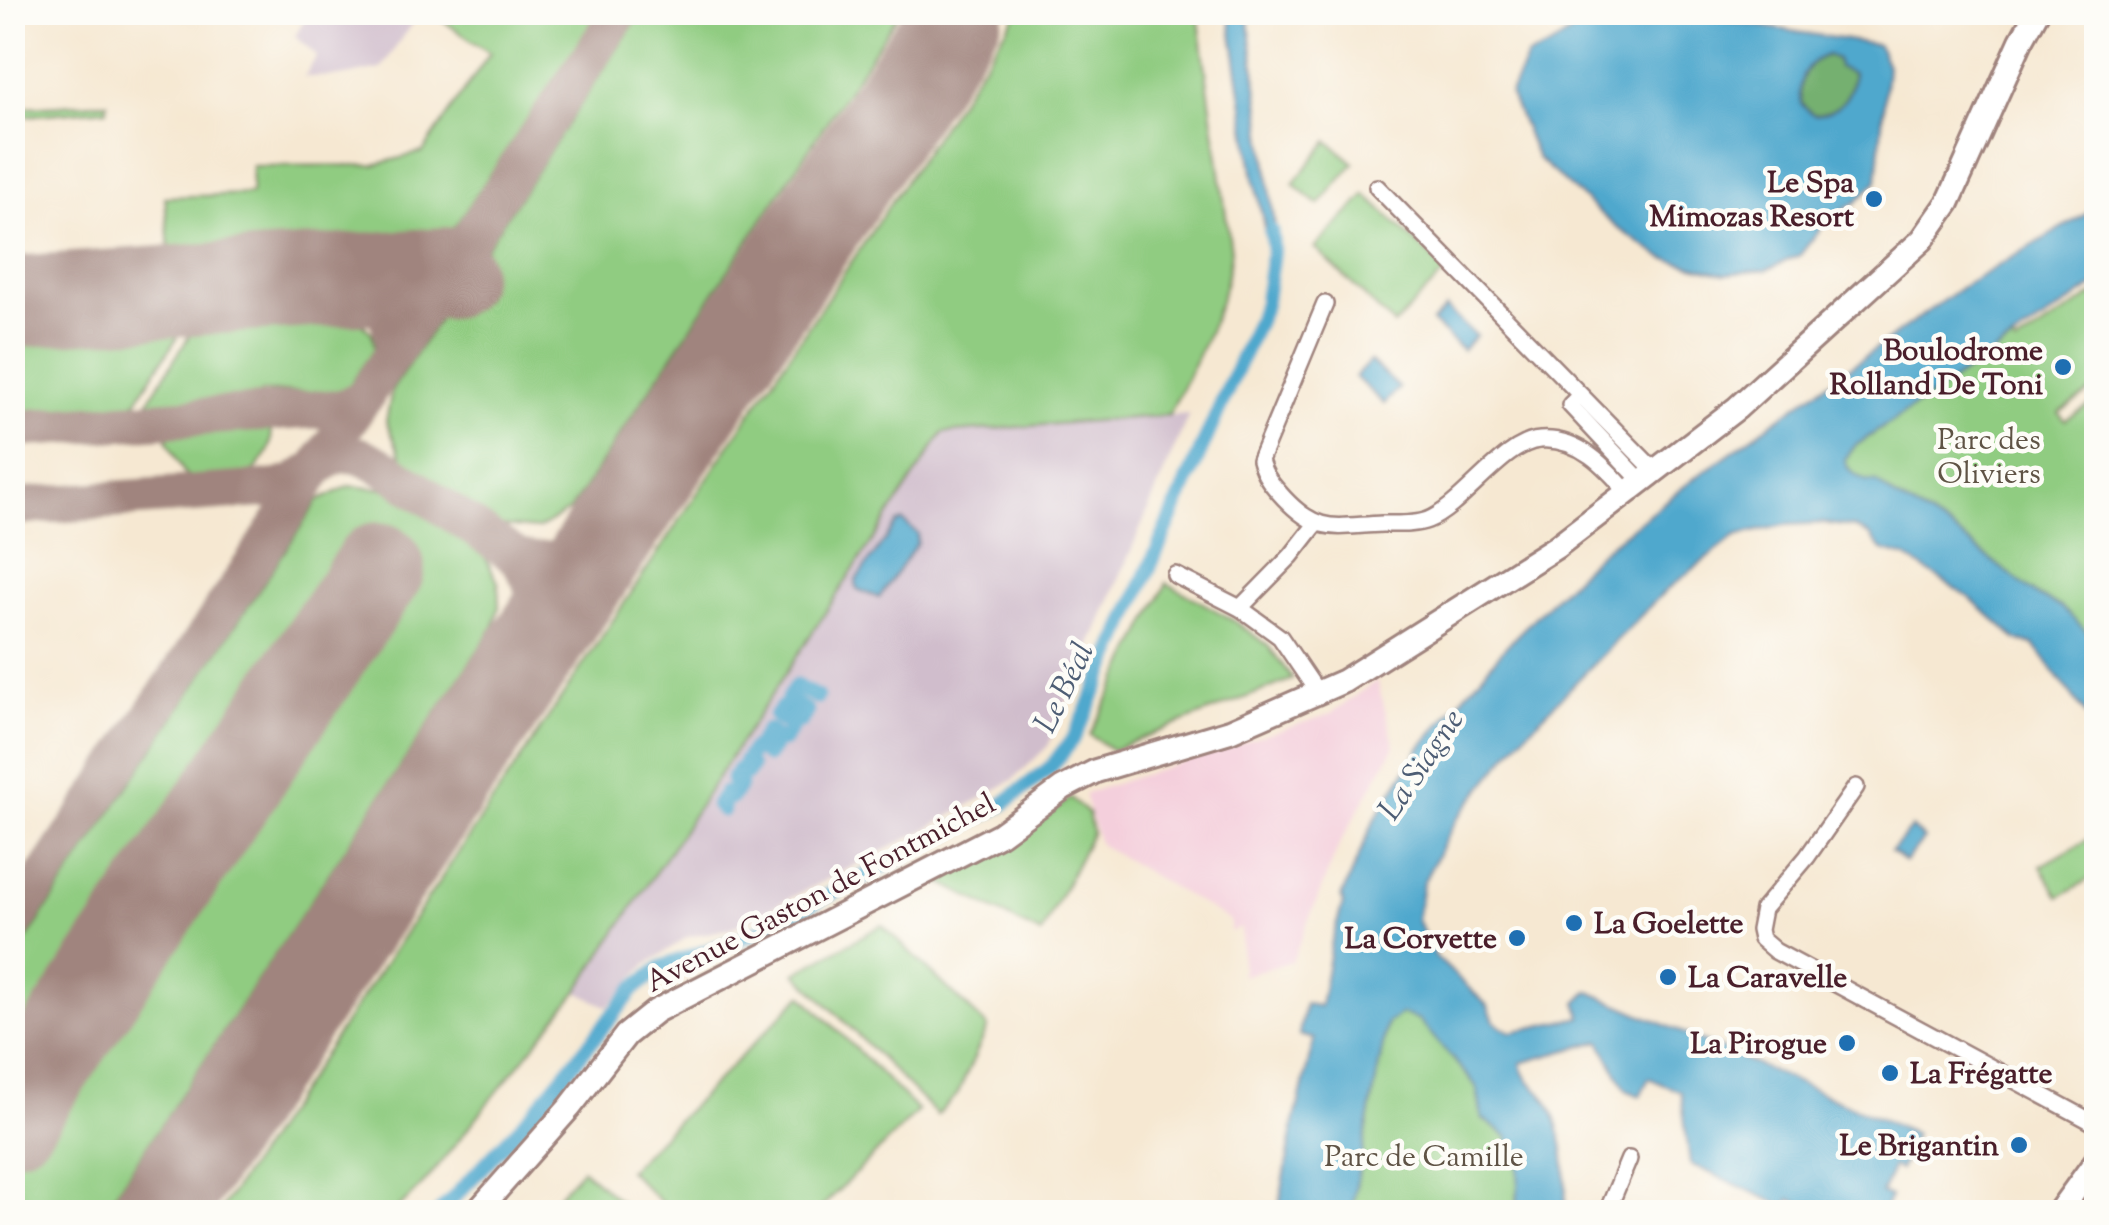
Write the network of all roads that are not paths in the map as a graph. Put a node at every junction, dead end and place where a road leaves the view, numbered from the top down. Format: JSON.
{"nodes":[{"id":1,"x":2037,"y":12,"type":"edge"},
{"id":2,"x":1376,"y":187,"type":"dead end"},
{"id":3,"x":1326,"y":304,"type":"dead end"},
{"id":4,"x":1643,"y":483,"type":"junction"},
{"id":5,"x":1316,"y":524,"type":"junction"},
{"id":6,"x":1175,"y":574,"type":"dead end"},
{"id":7,"x":1240,"y":608,"type":"junction"},
{"id":8,"x":1318,"y":694,"type":"junction"},
{"id":9,"x":1856,"y":787,"type":"dead end"},
{"id":10,"x":2096,"y":1124,"type":"edge"},
{"id":11,"x":1628,"y":1159,"type":"dead end"},
{"id":12,"x":2096,"y":1161,"type":"edge"},
{"id":13,"x":477,"y":1212,"type":"edge"},
{"id":14,"x":1606,"y":1212,"type":"edge"},
{"id":15,"x":2059,"y":1212,"type":"edge"}],
"edges":[{"from":1,"to":4,"type":"main road","name":"Avenue Gaston de Fontmichel"},
{"from":2,"to":4,"type":"street"},
{"from":3,"to":5,"type":"street"},
{"from":4,"to":5,"type":"street"},
{"from":4,"to":8,"type":"main road","name":"Avenue Gaston de Fontmichel"},
{"from":5,"to":7,"type":"street"},
{"from":6,"to":7,"type":"street"},
{"from":7,"to":8,"type":"street"},
{"from":8,"to":13,"type":"main road","name":"Avenue Gaston de Fontmichel"},
{"from":9,"to":10,"type":"street"},
{"from":11,"to":14,"type":"street"},
{"from":12,"to":15,"type":"main road"}]}
